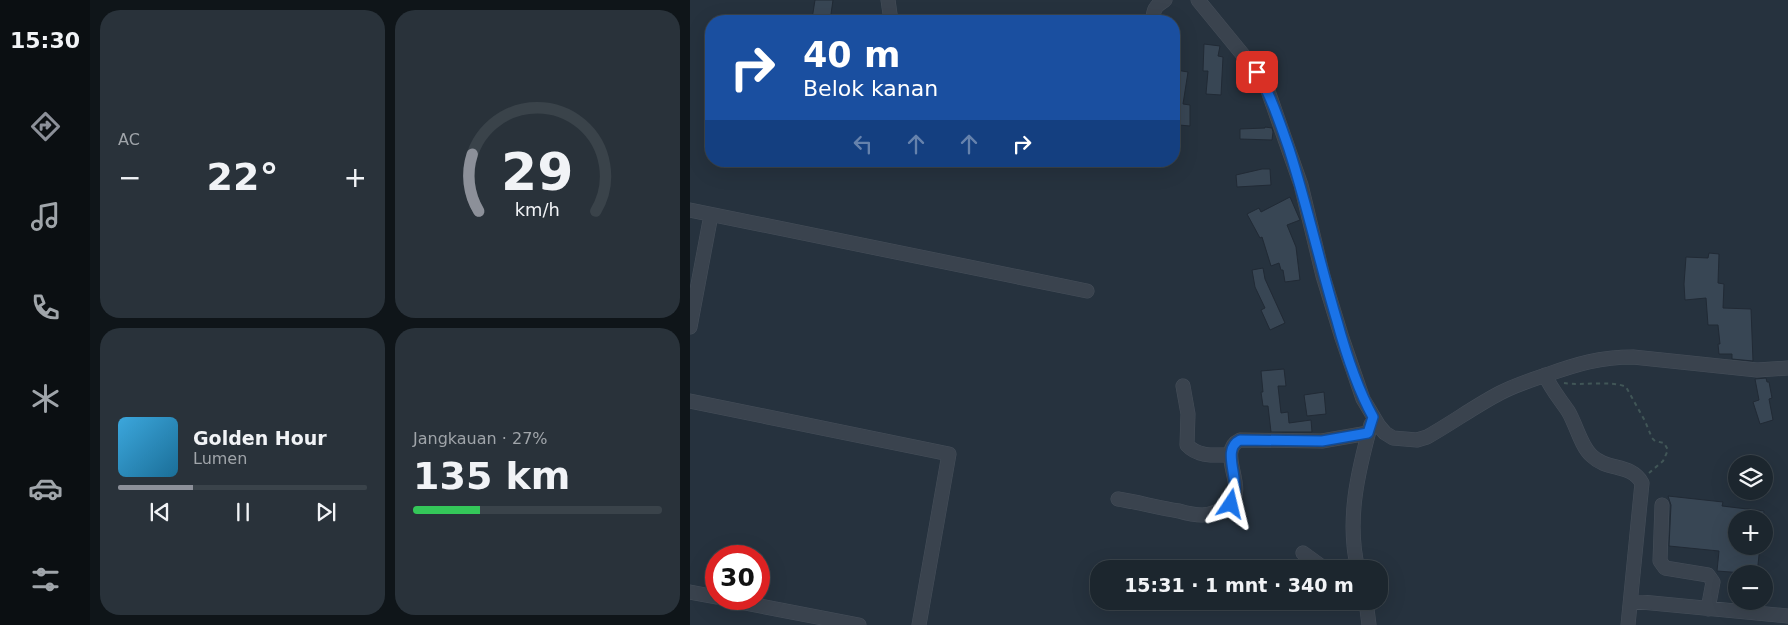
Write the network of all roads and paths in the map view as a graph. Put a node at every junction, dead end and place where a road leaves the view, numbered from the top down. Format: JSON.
{"nodes":[{"id":1,"x":888,"y":0,"type":"edge"},
{"id":2,"x":1165,"y":0,"type":"edge"},
{"id":3,"x":1198,"y":0,"type":"edge"},
{"id":4,"x":890,"y":15,"type":"edge"},
{"id":5,"x":1153,"y":15,"type":"edge"},
{"id":6,"x":690,"y":210,"type":"edge"},
{"id":7,"x":711,"y":215,"type":"junction"},
{"id":8,"x":1087,"y":290,"type":"dead end"},
{"id":9,"x":690,"y":327,"type":"edge"},
{"id":10,"x":1788,"y":368,"type":"edge"},
{"id":11,"x":1547,"y":374,"type":"junction"},
{"id":12,"x":1182,"y":386,"type":"dead end"},
{"id":13,"x":690,"y":401,"type":"edge"},
{"id":14,"x":1373,"y":417,"type":"junction"},
{"id":15,"x":1368,"y":433,"type":"junction"},
{"id":16,"x":1230,"y":455,"type":"junction"},
{"id":17,"x":1642,"y":483,"type":"junction"},
{"id":18,"x":1118,"y":499,"type":"dead end"},
{"id":19,"x":1662,"y":506,"type":"dead end"},
{"id":20,"x":1303,"y":553,"type":"dead end"},
{"id":21,"x":1313,"y":560,"type":"edge"},
{"id":22,"x":1356,"y":560,"type":"edge"},
{"id":23,"x":690,"y":592,"type":"edge"},
{"id":24,"x":705,"y":595,"type":"edge"},
{"id":25,"x":1631,"y":602,"type":"junction"},
{"id":26,"x":770,"y":608,"type":"edge"},
{"id":27,"x":1708,"y":609,"type":"junction"},
{"id":28,"x":1367,"y":610,"type":"edge"},
{"id":29,"x":1788,"y":616,"type":"edge"},
{"id":30,"x":859,"y":625,"type":"edge"},
{"id":31,"x":919,"y":625,"type":"edge"},
{"id":32,"x":1369,"y":625,"type":"edge"},
{"id":33,"x":1628,"y":625,"type":"edge"}],
"edges":[{"from":1,"to":4,"type":"street"},
{"from":2,"to":5,"type":"street"},
{"from":3,"to":14,"type":"street"},
{"from":6,"to":7,"type":"street"},
{"from":7,"to":8,"type":"street"},
{"from":7,"to":9,"type":"street"},
{"from":10,"to":11,"type":"street"},
{"from":11,"to":14,"type":"street"},
{"from":11,"to":17,"type":"street"},
{"from":11,"to":17,"type":"path"},
{"from":12,"to":16,"type":"street"},
{"from":13,"to":31,"type":"street"},
{"from":14,"to":15,"type":"street"},
{"from":15,"to":16,"type":"street"},
{"from":15,"to":22,"type":"street"},
{"from":16,"to":18,"type":"street"},
{"from":17,"to":25,"type":"street"},
{"from":19,"to":27,"type":"street"},
{"from":20,"to":21,"type":"street"},
{"from":23,"to":24,"type":"street"},
{"from":25,"to":27,"type":"street"},
{"from":25,"to":33,"type":"street"},
{"from":26,"to":30,"type":"street"},
{"from":27,"to":29,"type":"street"},
{"from":28,"to":32,"type":"street"}]}
